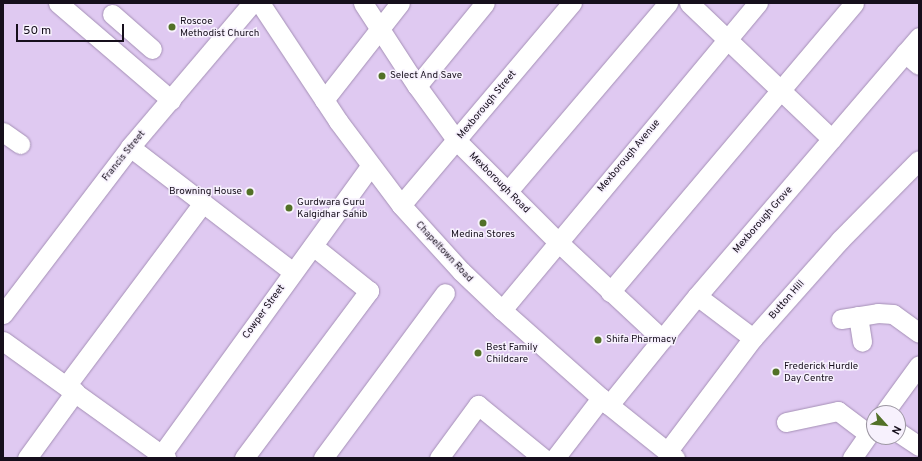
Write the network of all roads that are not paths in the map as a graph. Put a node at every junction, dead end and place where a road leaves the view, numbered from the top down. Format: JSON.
{"nodes":[{"id":1,"x":58,"y":3,"type":"edge"},
{"id":2,"x":252,"y":3,"type":"edge"},
{"id":3,"x":260,"y":3,"type":"edge"},
{"id":4,"x":364,"y":3,"type":"edge"},
{"id":5,"x":400,"y":3,"type":"edge"},
{"id":6,"x":485,"y":3,"type":"edge"},
{"id":7,"x":572,"y":3,"type":"edge"},
{"id":8,"x":668,"y":3,"type":"edge"},
{"id":9,"x":689,"y":3,"type":"edge"},
{"id":10,"x":758,"y":3,"type":"edge"},
{"id":11,"x":854,"y":3,"type":"edge"},
{"id":12,"x":112,"y":14,"type":"dead end"},
{"id":13,"x":129,"y":28,"type":"junction"},
{"id":14,"x":379,"y":28,"type":"junction"},
{"id":15,"x":919,"y":37,"type":"edge"},
{"id":16,"x":727,"y":39,"type":"junction"},
{"id":17,"x":111,"y":48,"type":"junction"},
{"id":18,"x":152,"y":49,"type":"dead end"},
{"id":19,"x":912,"y":59,"type":"edge"},
{"id":20,"x":417,"y":86,"type":"junction"},
{"id":21,"x":780,"y":90,"type":"junction"},
{"id":22,"x":171,"y":100,"type":"junction"},
{"id":23,"x":324,"y":100,"type":"junction"},
{"id":24,"x":3,"y":132,"type":"edge"},
{"id":25,"x":832,"y":139,"type":"junction"},
{"id":26,"x":457,"y":140,"type":"junction"},
{"id":27,"x":20,"y":144,"type":"dead end"},
{"id":28,"x":130,"y":147,"type":"junction"},
{"id":29,"x":919,"y":160,"type":"edge"},
{"id":30,"x":370,"y":166,"type":"junction"},
{"id":31,"x":508,"y":191,"type":"junction"},
{"id":32,"x":203,"y":203,"type":"junction"},
{"id":33,"x":401,"y":205,"type":"junction"},
{"id":34,"x":557,"y":241,"type":"junction"},
{"id":35,"x":313,"y":246,"type":"junction"},
{"id":36,"x":293,"y":272,"type":"junction"},
{"id":37,"x":610,"y":292,"type":"junction"},
{"id":38,"x":445,"y":293,"type":"dead end"},
{"id":39,"x":697,"y":296,"type":"junction"},
{"id":40,"x":502,"y":310,"type":"junction"},
{"id":41,"x":3,"y":314,"type":"edge"},
{"id":42,"x":919,"y":332,"type":"edge"},
{"id":43,"x":753,"y":338,"type":"junction"},
{"id":44,"x":662,"y":339,"type":"junction"},
{"id":45,"x":3,"y":340,"type":"edge"},
{"id":46,"x":862,"y":342,"type":"dead end"},
{"id":47,"x":919,"y":365,"type":"edge"},
{"id":48,"x":71,"y":389,"type":"junction"},
{"id":49,"x":605,"y":402,"type":"junction"},
{"id":50,"x":890,"y":405,"type":"edge"},
{"id":51,"x":786,"y":422,"type":"dead end"},
{"id":52,"x":866,"y":427,"type":"edge"},
{"id":53,"x":866,"y":437,"type":"edge"},
{"id":54,"x":906,"y":437,"type":"edge"},
{"id":55,"x":919,"y":446,"type":"edge"},
{"id":56,"x":671,"y":455,"type":"edge"},
{"id":57,"x":162,"y":457,"type":"edge"},
{"id":58,"x":27,"y":458,"type":"edge"},
{"id":59,"x":244,"y":458,"type":"edge"},
{"id":60,"x":323,"y":458,"type":"edge"},
{"id":61,"x":439,"y":458,"type":"edge"},
{"id":62,"x":543,"y":458,"type":"edge"},
{"id":63,"x":555,"y":458,"type":"edge"},
{"id":64,"x":852,"y":458,"type":"edge"}],
"edges":[{"from":1,"to":17,"type":"street"},
{"from":2,"to":22,"type":"street","name":"Francis Street"},
{"from":3,"to":23,"type":"street","name":"Chapeltown Road"},
{"from":4,"to":14,"type":"street","name":"Mexborough Road"},
{"from":5,"to":14,"type":"street"},
{"from":6,"to":20,"type":"street"},
{"from":7,"to":26,"type":"street","name":"Mexborough Street"},
{"from":8,"to":31,"type":"street"},
{"from":9,"to":16,"type":"street"},
{"from":10,"to":16,"type":"street","name":"Mexborough Avenue"},
{"from":11,"to":21,"type":"street"},
{"from":12,"to":13,"type":"street"},
{"from":13,"to":17,"type":"street"},
{"from":13,"to":18,"type":"street"},
{"from":14,"to":20,"type":"street","name":"Mexborough Road"},
{"from":14,"to":23,"type":"street"},
{"from":15,"to":19,"type":"street","name":"Mexborough Grove"},
{"from":16,"to":21,"type":"street"},
{"from":16,"to":34,"type":"street","name":"Mexborough Avenue"},
{"from":17,"to":22,"type":"street"},
{"from":19,"to":25,"type":"street","name":"Mexborough Grove"},
{"from":20,"to":26,"type":"street","name":"Mexborough Road"},
{"from":21,"to":25,"type":"street"},
{"from":21,"to":37,"type":"street"},
{"from":22,"to":28,"type":"street","name":"Francis Street"},
{"from":23,"to":30,"type":"street","name":"Chapeltown Road"},
{"from":24,"to":27,"type":"street"},
{"from":25,"to":39,"type":"street","name":"Mexborough Grove"},
{"from":26,"to":31,"type":"street","name":"Mexborough Road"},
{"from":26,"to":33,"type":"street","name":"Mexborough Street"},
{"from":28,"to":32,"type":"street"},
{"from":28,"to":41,"type":"street","name":"Francis Street"},
{"from":29,"to":43,"type":"street","name":"Button Hill"},
{"from":30,"to":33,"type":"street","name":"Chapeltown Road"},
{"from":30,"to":35,"type":"street","name":"Cowper Street"},
{"from":31,"to":34,"type":"street","name":"Mexborough Road"},
{"from":32,"to":36,"type":"street"},
{"from":32,"to":48,"type":"street"},
{"from":33,"to":40,"type":"street","name":"Chapeltown Road"},
{"from":34,"to":37,"type":"street","name":"Mexborough Road"},
{"from":34,"to":40,"type":"street","name":"Mexborough Avenue"},
{"from":35,"to":36,"type":"street","name":"Cowper Street"},
{"from":35,"to":59,"type":"street"},
{"from":36,"to":57,"type":"street","name":"Cowper Street"},
{"from":37,"to":44,"type":"street","name":"Mexborough Road"},
{"from":38,"to":60,"type":"street"},
{"from":39,"to":43,"type":"street"},
{"from":39,"to":44,"type":"street","name":"Mexborough Grove"},
{"from":40,"to":49,"type":"street","name":"Chapeltown Road"},
{"from":42,"to":46,"type":"street"},
{"from":43,"to":56,"type":"street","name":"Button Hill"},
{"from":44,"to":49,"type":"street","name":"Mexborough Grove"},
{"from":45,"to":48,"type":"street"},
{"from":47,"to":50,"type":"street"},
{"from":48,"to":57,"type":"street"},
{"from":48,"to":58,"type":"street"},
{"from":49,"to":56,"type":"street","name":"Chapeltown Road"},
{"from":49,"to":63,"type":"street","name":"Mexborough Grove"},
{"from":51,"to":52,"type":"street"},
{"from":53,"to":64,"type":"street"},
{"from":54,"to":55,"type":"street"},
{"from":61,"to":62,"type":"street"}]}
